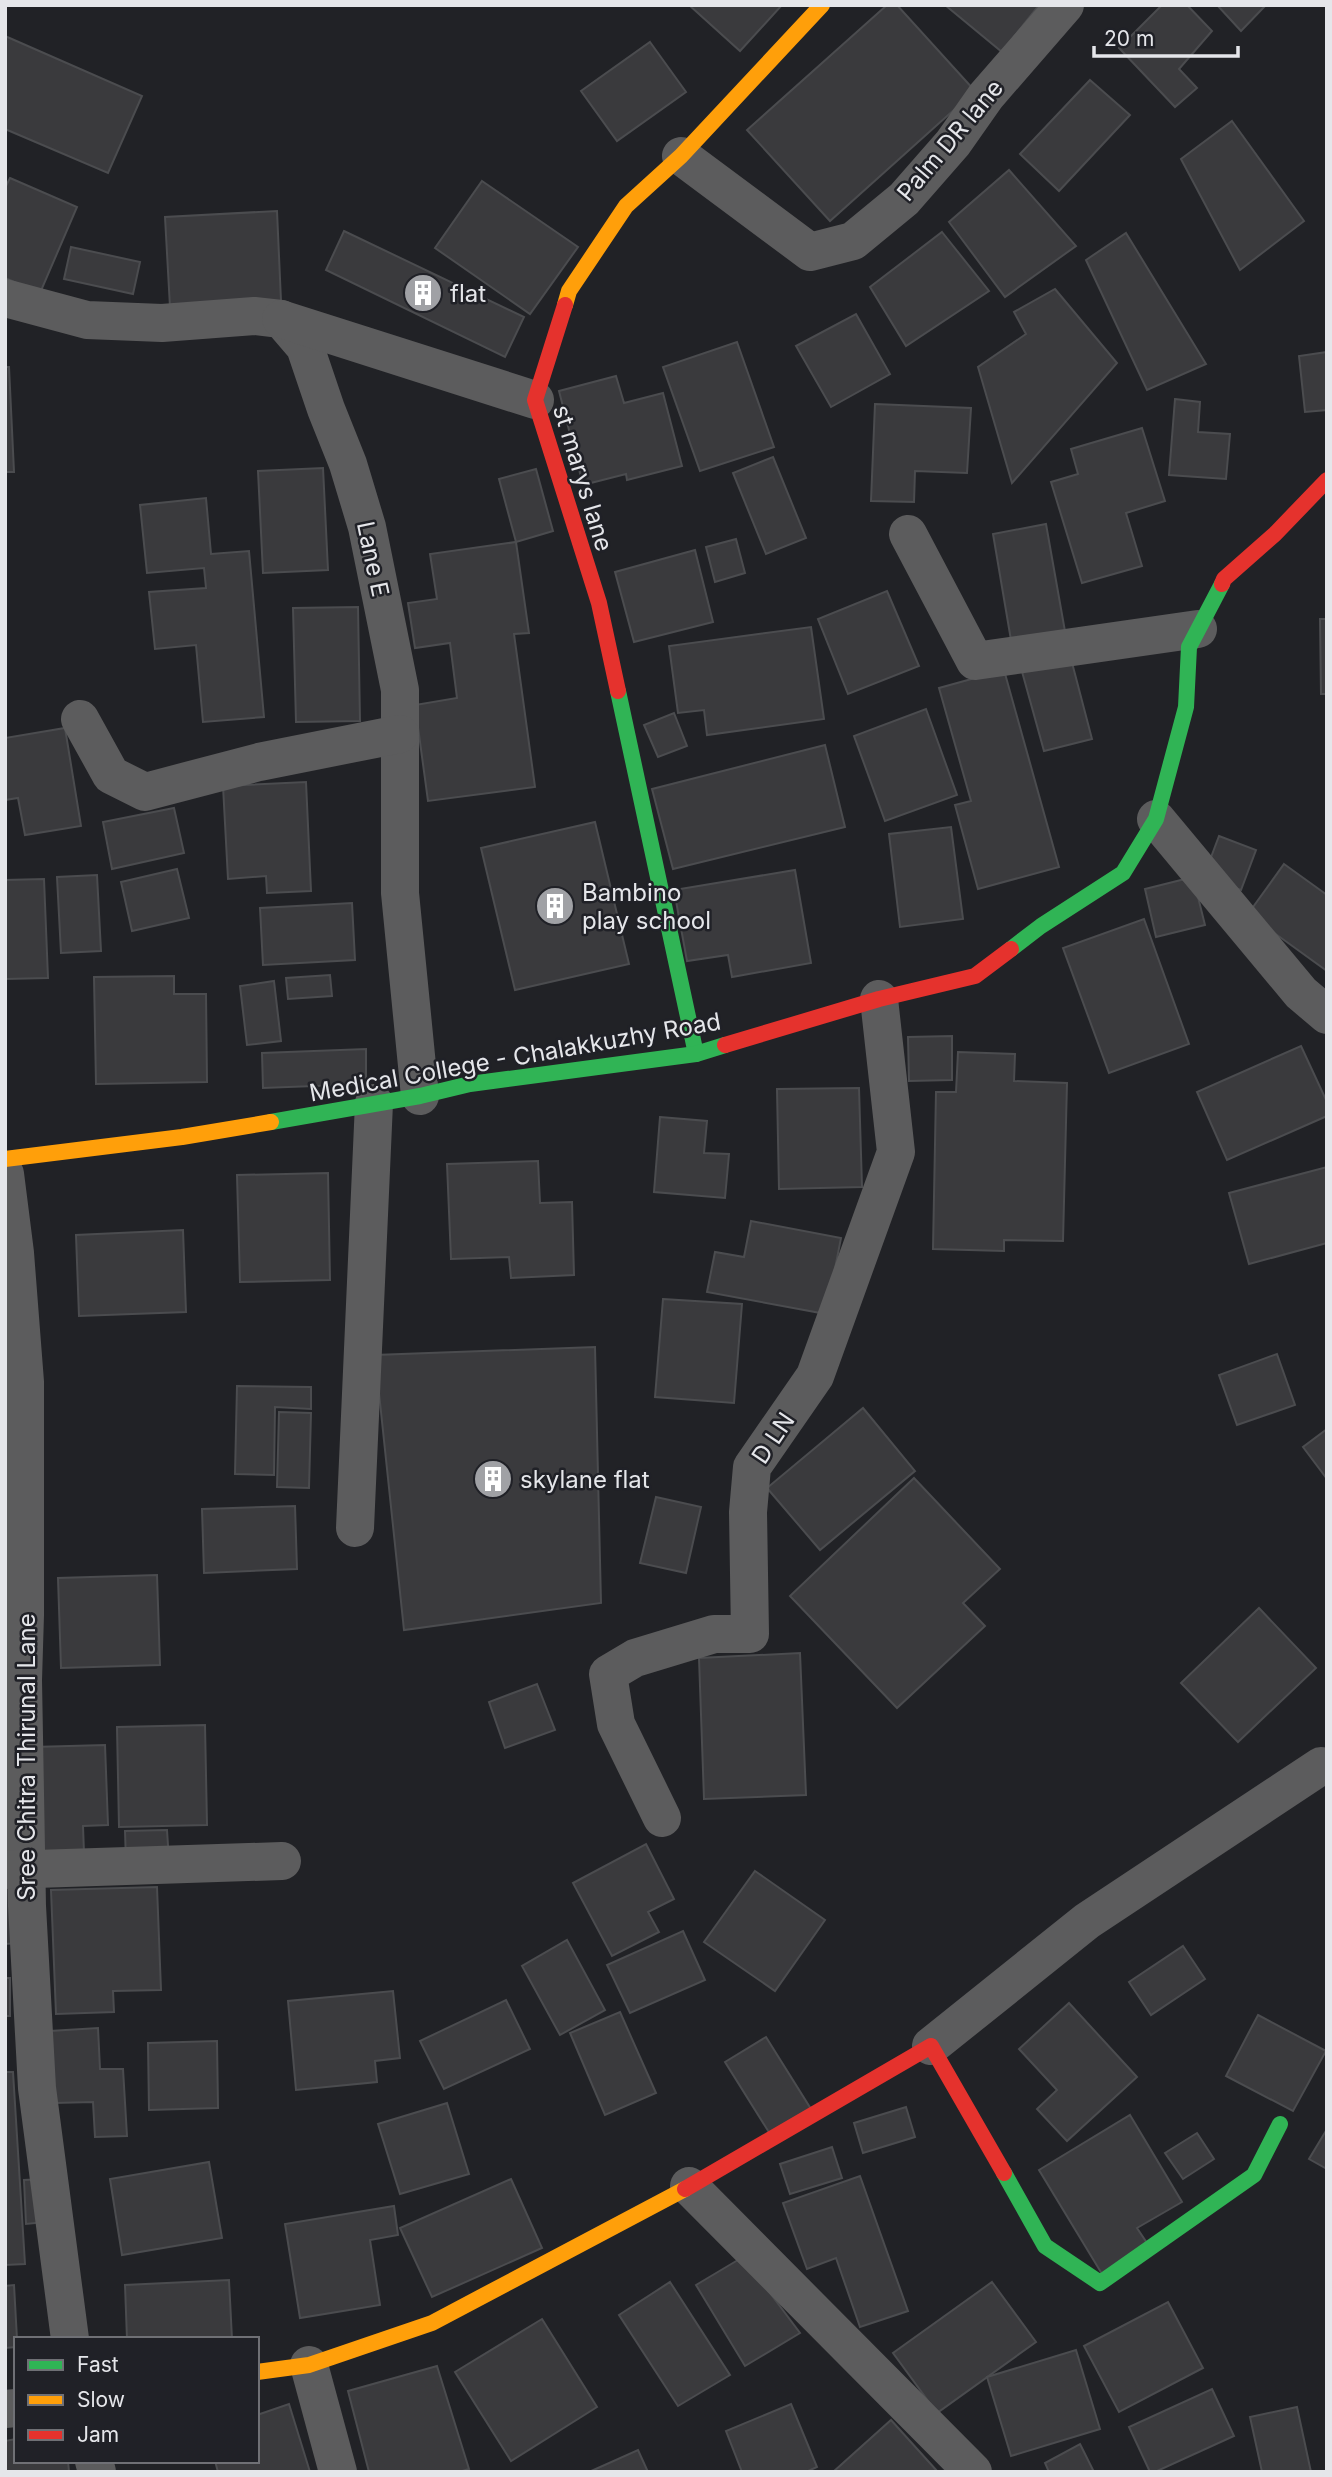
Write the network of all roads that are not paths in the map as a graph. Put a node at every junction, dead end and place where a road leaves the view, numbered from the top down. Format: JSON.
{"nodes":[{"id":1,"x":822,"y":5,"type":"edge"},
{"id":2,"x":1065,"y":5,"type":"edge"},
{"id":3,"x":681,"y":156,"type":"junction"},
{"id":4,"x":5,"y":299,"type":"edge"},
{"id":5,"x":281,"y":319,"type":"junction"},
{"id":6,"x":535,"y":400,"type":"junction"},
{"id":7,"x":1327,"y":480,"type":"edge"},
{"id":8,"x":908,"y":534,"type":"dead end"},
{"id":9,"x":1198,"y":629,"type":"junction"},
{"id":10,"x":80,"y":719,"type":"dead end"},
{"id":11,"x":400,"y":734,"type":"junction"},
{"id":12,"x":1156,"y":819,"type":"junction"},
{"id":13,"x":879,"y":999,"type":"junction"},
{"id":14,"x":1327,"y":1015,"type":"edge"},
{"id":15,"x":696,"y":1054,"type":"junction"},
{"id":16,"x":420,"y":1096,"type":"junction"},
{"id":17,"x":374,"y":1104,"type":"junction"},
{"id":18,"x":5,"y":1159,"type":"edge"},
{"id":19,"x":5,"y":1174,"type":"edge"},
{"id":20,"x":355,"y":1528,"type":"dead end"},
{"id":21,"x":15,"y":1617,"type":"edge"},
{"id":22,"x":1327,"y":1767,"type":"edge"},
{"id":23,"x":662,"y":1818,"type":"dead end"},
{"id":24,"x":282,"y":1861,"type":"dead end"},
{"id":25,"x":16,"y":1870,"type":"edge"},
{"id":26,"x":20,"y":2030,"type":"edge"},
{"id":27,"x":931,"y":2046,"type":"junction"},
{"id":28,"x":1280,"y":2124,"type":"dead end"},
{"id":29,"x":689,"y":2186,"type":"junction"},
{"id":30,"x":70,"y":2337,"type":"edge"},
{"id":31,"x":309,"y":2364,"type":"junction"},
{"id":32,"x":259,"y":2372,"type":"edge"},
{"id":33,"x":338,"y":2472,"type":"edge"},
{"id":34,"x":973,"y":2472,"type":"edge"}],
"edges":[{"from":1,"to":3,"type":"street","name":"st marys lane"},
{"from":2,"to":3,"type":"street","name":"Palm DR lane"},
{"from":3,"to":6,"type":"street","name":"st marys lane"},
{"from":4,"to":5,"type":"street"},
{"from":5,"to":6,"type":"street"},
{"from":5,"to":11,"type":"street","name":"Lane E"},
{"from":6,"to":15,"type":"street","name":"st marys lane"},
{"from":7,"to":9,"type":"street","name":"Medical College - Chalakkuzhy Road"},
{"from":8,"to":9,"type":"street"},
{"from":9,"to":12,"type":"street","name":"Medical College - Chalakkuzhy Road"},
{"from":10,"to":11,"type":"street"},
{"from":11,"to":16,"type":"street","name":"Lane E"},
{"from":12,"to":13,"type":"street","name":"Medical College - Chalakkuzhy Road"},
{"from":12,"to":14,"type":"street"},
{"from":13,"to":15,"type":"street","name":"Medical College - Chalakkuzhy Road"},
{"from":13,"to":23,"type":"street","name":"D LN"},
{"from":15,"to":16,"type":"street","name":"Medical College - Chalakkuzhy Road"},
{"from":16,"to":17,"type":"street","name":"Medical College - Chalakkuzhy Road"},
{"from":17,"to":18,"type":"street","name":"Medical College - Chalakkuzhy Road"},
{"from":17,"to":20,"type":"street"},
{"from":19,"to":21,"type":"street","name":"Sree Chitra Thirunal Lane"},
{"from":21,"to":25,"type":"street","name":"Sree Chitra Thirunal Lane"},
{"from":22,"to":27,"type":"street"},
{"from":24,"to":25,"type":"street"},
{"from":25,"to":26,"type":"street","name":"Sree Chitra Thirunal Lane"},
{"from":26,"to":30,"type":"street","name":"Sree Chitra Thirunal Lane"},
{"from":27,"to":28,"type":"street"},
{"from":27,"to":29,"type":"street"},
{"from":29,"to":31,"type":"street"},
{"from":29,"to":34,"type":"street"},
{"from":31,"to":32,"type":"street"},
{"from":31,"to":33,"type":"street"}]}
